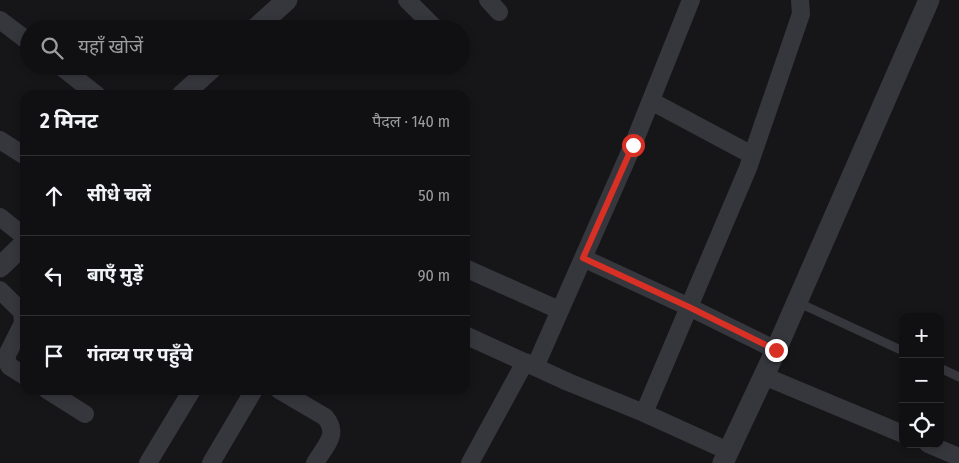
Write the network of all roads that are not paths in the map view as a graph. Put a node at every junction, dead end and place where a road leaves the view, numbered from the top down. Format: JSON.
{"nodes":[{"id":1,"x":287,"y":0,"type":"edge"},
{"id":2,"x":407,"y":0,"type":"edge"},
{"id":3,"x":691,"y":0,"type":"edge"},
{"id":4,"x":800,"y":0,"type":"edge"},
{"id":5,"x":929,"y":0,"type":"edge"},
{"id":6,"x":0,"y":20,"type":"edge"},
{"id":7,"x":265,"y":20,"type":"edge"},
{"id":8,"x":427,"y":20,"type":"edge"},
{"id":9,"x":20,"y":35,"type":"edge"},
{"id":10,"x":71,"y":75,"type":"edge"},
{"id":11,"x":206,"y":75,"type":"edge"},
{"id":12,"x":91,"y":90,"type":"edge"},
{"id":13,"x":192,"y":90,"type":"edge"},
{"id":14,"x":651,"y":101,"type":"junction"},
{"id":15,"x":0,"y":140,"type":"edge"},
{"id":16,"x":20,"y":153,"type":"edge"},
{"id":17,"x":752,"y":155,"type":"junction"},
{"id":18,"x":0,"y":217,"type":"edge"},
{"id":19,"x":20,"y":233,"type":"edge"},
{"id":20,"x":20,"y":248,"type":"edge"},
{"id":21,"x":583,"y":258,"type":"junction"},
{"id":22,"x":0,"y":267,"type":"edge"},
{"id":23,"x":470,"y":270,"type":"edge"},
{"id":24,"x":0,"y":290,"type":"edge"},
{"id":25,"x":797,"y":302,"type":"junction"},
{"id":26,"x":689,"y":307,"type":"junction"},
{"id":27,"x":20,"y":310,"type":"edge"},
{"id":28,"x":559,"y":310,"type":"junction"},
{"id":29,"x":20,"y":329,"type":"edge"},
{"id":30,"x":470,"y":337,"type":"edge"},
{"id":31,"x":899,"y":349,"type":"edge"},
{"id":32,"x":776,"y":350,"type":"junction"},
{"id":33,"x":530,"y":365,"type":"junction"},
{"id":34,"x":944,"y":370,"type":"edge"},
{"id":35,"x":20,"y":373,"type":"edge"},
{"id":36,"x":764,"y":376,"type":"junction"},
{"id":37,"x":959,"y":377,"type":"edge"},
{"id":38,"x":55,"y":395,"type":"edge"},
{"id":39,"x":189,"y":395,"type":"edge"},
{"id":40,"x":251,"y":395,"type":"edge"},
{"id":41,"x":288,"y":395,"type":"edge"},
{"id":42,"x":644,"y":413,"type":"junction"},
{"id":43,"x":84,"y":414,"type":"dead end"},
{"id":44,"x":899,"y":432,"type":"edge"},
{"id":45,"x":938,"y":448,"type":"edge"},
{"id":46,"x":726,"y":457,"type":"edge"},
{"id":47,"x":959,"y":457,"type":"edge"},
{"id":48,"x":148,"y":463,"type":"edge"},
{"id":49,"x":211,"y":463,"type":"edge"},
{"id":50,"x":316,"y":463,"type":"edge"},
{"id":51,"x":470,"y":463,"type":"edge"}],
"edges":[{"from":1,"to":7,"type":"street"},
{"from":2,"to":8,"type":"street"},
{"from":3,"to":14,"type":"street"},
{"from":4,"to":17,"type":"street"},
{"from":5,"to":25,"type":"street"},
{"from":6,"to":9,"type":"street"},
{"from":10,"to":12,"type":"street"},
{"from":11,"to":13,"type":"street"},
{"from":14,"to":17,"type":"street"},
{"from":14,"to":21,"type":"street"},
{"from":15,"to":16,"type":"street"},
{"from":17,"to":26,"type":"street"},
{"from":18,"to":19,"type":"street"},
{"from":20,"to":22,"type":"street"},
{"from":21,"to":26,"type":"street"},
{"from":21,"to":28,"type":"street"},
{"from":23,"to":28,"type":"street"},
{"from":24,"to":27,"type":"street"},
{"from":25,"to":31,"type":"lane"},
{"from":25,"to":32,"type":"street"},
{"from":26,"to":32,"type":"street"},
{"from":26,"to":42,"type":"street"},
{"from":28,"to":33,"type":"street"},
{"from":29,"to":35,"type":"street"},
{"from":30,"to":33,"type":"street"},
{"from":32,"to":36,"type":"street"},
{"from":33,"to":42,"type":"street"},
{"from":33,"to":51,"type":"street"},
{"from":34,"to":37,"type":"lane"},
{"from":36,"to":44,"type":"street"},
{"from":36,"to":46,"type":"street"},
{"from":38,"to":43,"type":"street"},
{"from":39,"to":48,"type":"street"},
{"from":40,"to":49,"type":"street"},
{"from":41,"to":50,"type":"street"},
{"from":42,"to":46,"type":"street"},
{"from":45,"to":47,"type":"street"}]}
